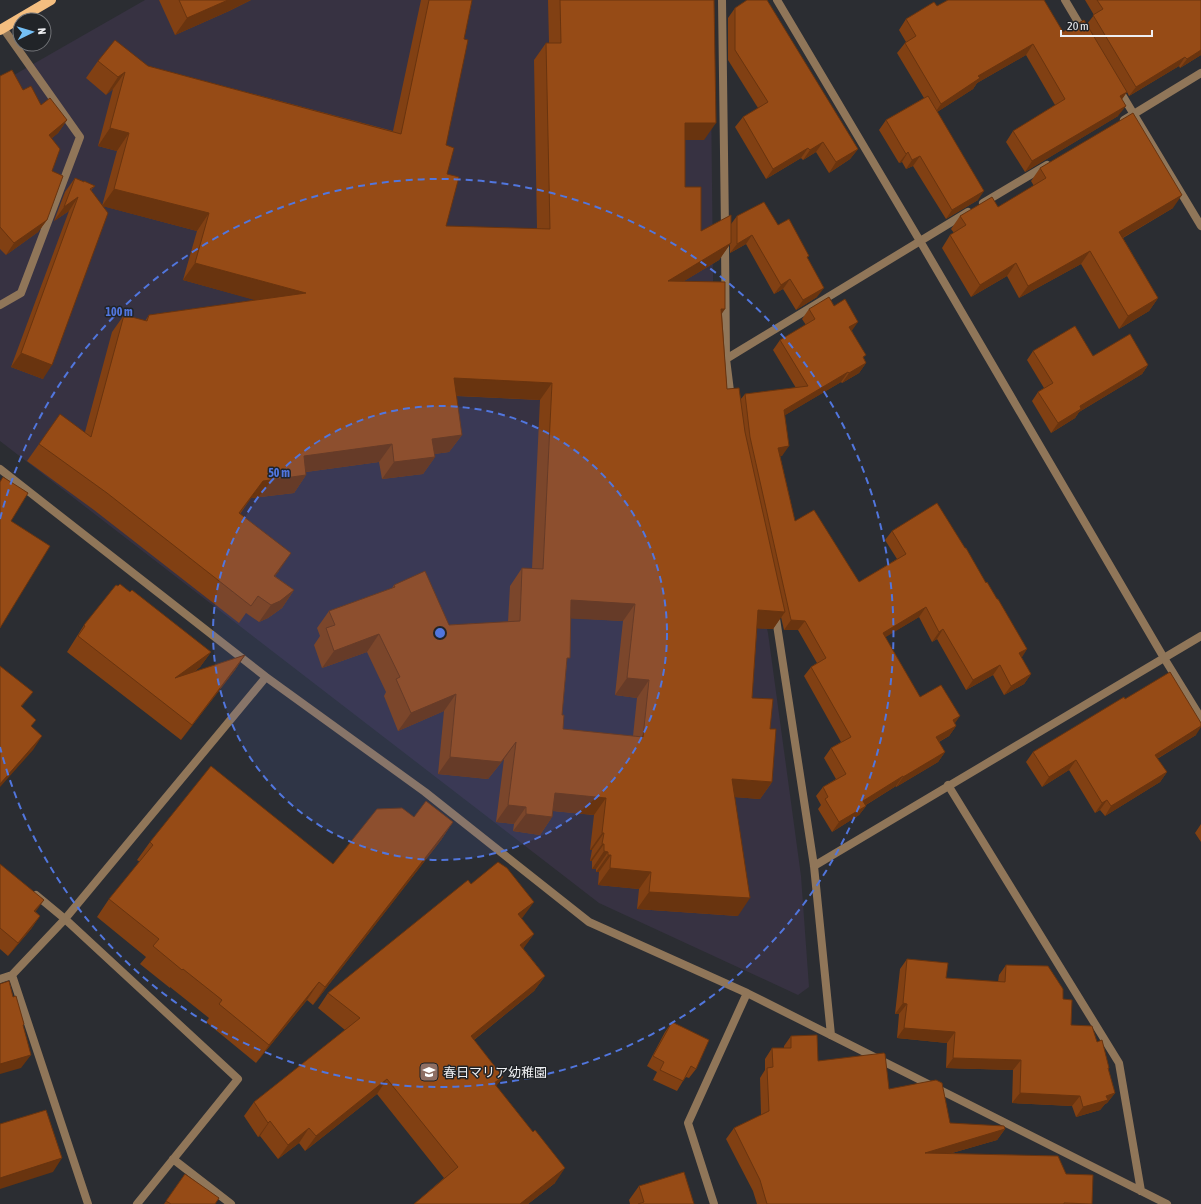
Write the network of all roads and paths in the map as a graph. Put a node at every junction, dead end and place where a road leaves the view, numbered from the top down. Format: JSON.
{"nodes":[{"id":1,"x":51,"y":0,"type":"edge"},
{"id":2,"x":722,"y":0,"type":"edge"},
{"id":3,"x":777,"y":0,"type":"edge"},
{"id":4,"x":1065,"y":0,"type":"edge"},
{"id":5,"x":2,"y":29,"type":"edge"},
{"id":6,"x":1089,"y":40,"type":"edge"},
{"id":7,"x":1201,"y":73,"type":"edge"},
{"id":8,"x":1113,"y":80,"type":"edge"},
{"id":9,"x":1134,"y":114,"type":"junction"},
{"id":10,"x":1114,"y":126,"type":"edge"},
{"id":11,"x":1054,"y":162,"type":"edge"},
{"id":12,"x":1201,"y":226,"type":"edge"},
{"id":13,"x":920,"y":241,"type":"junction"},
{"id":14,"x":0,"y":305,"type":"edge"},
{"id":15,"x":726,"y":359,"type":"junction"},
{"id":16,"x":732,"y":404,"type":"edge"},
{"id":17,"x":0,"y":469,"type":"edge"},
{"id":18,"x":773,"y":602,"type":"edge"},
{"id":19,"x":1201,"y":636,"type":"edge"},
{"id":20,"x":1164,"y":658,"type":"junction"},
{"id":21,"x":266,"y":677,"type":"junction"},
{"id":22,"x":1201,"y":718,"type":"edge"},
{"id":23,"x":948,"y":785,"type":"junction"},
{"id":24,"x":814,"y":866,"type":"junction"},
{"id":25,"x":30,"y":890,"type":"edge"},
{"id":26,"x":65,"y":919,"type":"junction"},
{"id":27,"x":12,"y":975,"type":"junction"},
{"id":28,"x":0,"y":979,"type":"edge"},
{"id":29,"x":747,"y":993,"type":"junction"},
{"id":30,"x":831,"y":1035,"type":"junction"},
{"id":31,"x":173,"y":1159,"type":"junction"},
{"id":32,"x":1141,"y":1191,"type":"junction"},
{"id":33,"x":88,"y":1204,"type":"edge"},
{"id":34,"x":137,"y":1204,"type":"edge"},
{"id":35,"x":231,"y":1204,"type":"edge"},
{"id":36,"x":714,"y":1204,"type":"edge"},
{"id":37,"x":1167,"y":1204,"type":"edge"}],
"edges":[{"from":1,"to":5,"type":"main road"},
{"from":2,"to":15,"type":"street"},
{"from":3,"to":13,"type":"street"},
{"from":4,"to":6,"type":"street"},
{"from":5,"to":14,"type":"street"},
{"from":7,"to":9,"type":"street"},
{"from":8,"to":9,"type":"street"},
{"from":9,"to":10,"type":"street"},
{"from":9,"to":12,"type":"street"},
{"from":11,"to":13,"type":"street"},
{"from":13,"to":15,"type":"street"},
{"from":13,"to":20,"type":"street"},
{"from":15,"to":16,"type":"street"},
{"from":17,"to":21,"type":"street"},
{"from":18,"to":24,"type":"street"},
{"from":19,"to":20,"type":"street"},
{"from":20,"to":22,"type":"street"},
{"from":20,"to":23,"type":"street"},
{"from":21,"to":26,"type":"street"},
{"from":21,"to":29,"type":"street"},
{"from":23,"to":24,"type":"street"},
{"from":23,"to":32,"type":"street"},
{"from":24,"to":30,"type":"street"},
{"from":25,"to":26,"type":"street"},
{"from":26,"to":27,"type":"street"},
{"from":26,"to":31,"type":"street"},
{"from":27,"to":28,"type":"street"},
{"from":27,"to":33,"type":"street"},
{"from":29,"to":30,"type":"street"},
{"from":29,"to":36,"type":"street"},
{"from":30,"to":32,"type":"street"},
{"from":31,"to":34,"type":"street"},
{"from":31,"to":35,"type":"street"},
{"from":32,"to":37,"type":"street"}]}
